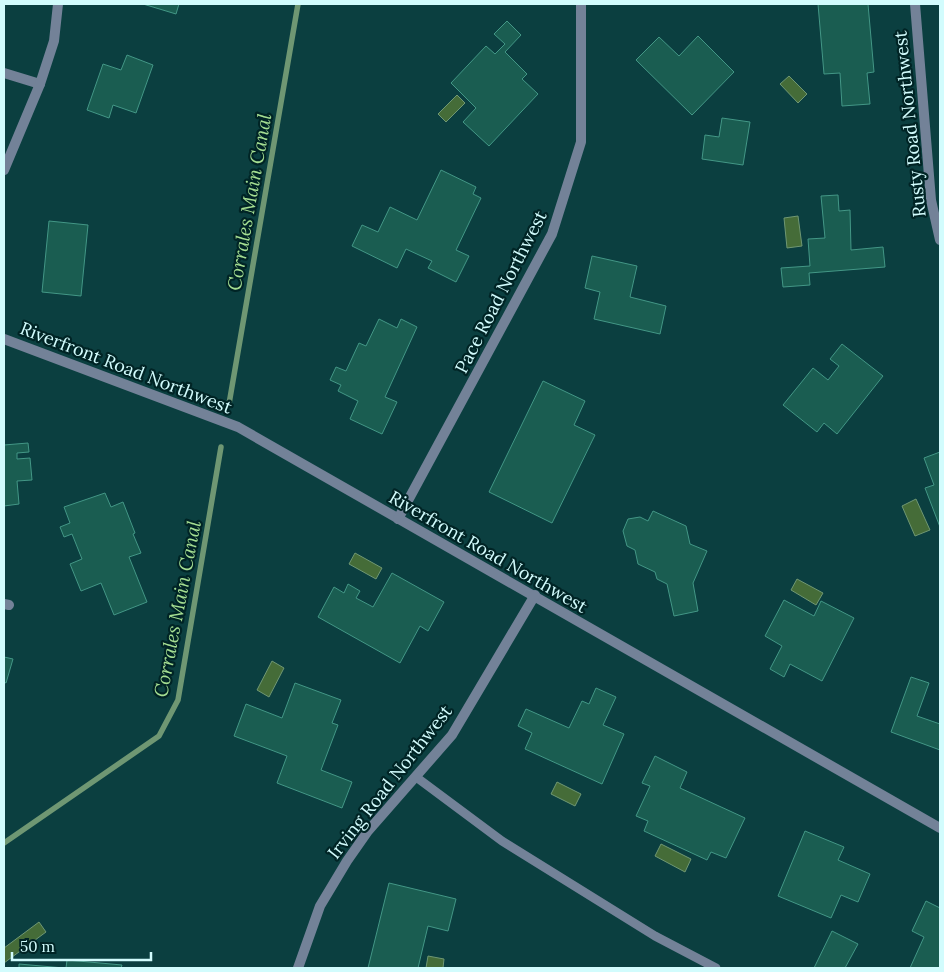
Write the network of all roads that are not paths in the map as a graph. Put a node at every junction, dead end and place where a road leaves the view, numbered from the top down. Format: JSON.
{"nodes":[{"id":1,"x":58,"y":4,"type":"edge"},
{"id":2,"x":581,"y":4,"type":"edge"},
{"id":3,"x":915,"y":4,"type":"edge"},
{"id":4,"x":4,"y":73,"type":"edge"},
{"id":5,"x":40,"y":84,"type":"junction"},
{"id":6,"x":4,"y":170,"type":"edge"},
{"id":7,"x":940,"y":240,"type":"edge"},
{"id":8,"x":4,"y":339,"type":"edge"},
{"id":9,"x":398,"y":519,"type":"junction"},
{"id":10,"x":534,"y":594,"type":"junction"},
{"id":11,"x":416,"y":776,"type":"junction"},
{"id":12,"x":940,"y":828,"type":"edge"},
{"id":13,"x":298,"y":968,"type":"edge"},
{"id":14,"x":716,"y":968,"type":"edge"}],
"edges":[{"from":1,"to":5,"type":"street"},
{"from":2,"to":9,"type":"street","name":"Pace Road Northwest"},
{"from":3,"to":7,"type":"street","name":"Rusty Road Northwest"},
{"from":4,"to":5,"type":"street"},
{"from":5,"to":6,"type":"street"},
{"from":8,"to":9,"type":"street","name":"Riverfront Road Northwest"},
{"from":9,"to":10,"type":"street","name":"Riverfront Road Northwest"},
{"from":10,"to":11,"type":"street","name":"Irving Road Northwest"},
{"from":10,"to":12,"type":"street","name":"Riverfront Road Northwest"},
{"from":11,"to":13,"type":"street","name":"Irving Road Northwest"},
{"from":11,"to":14,"type":"lane"}]}
